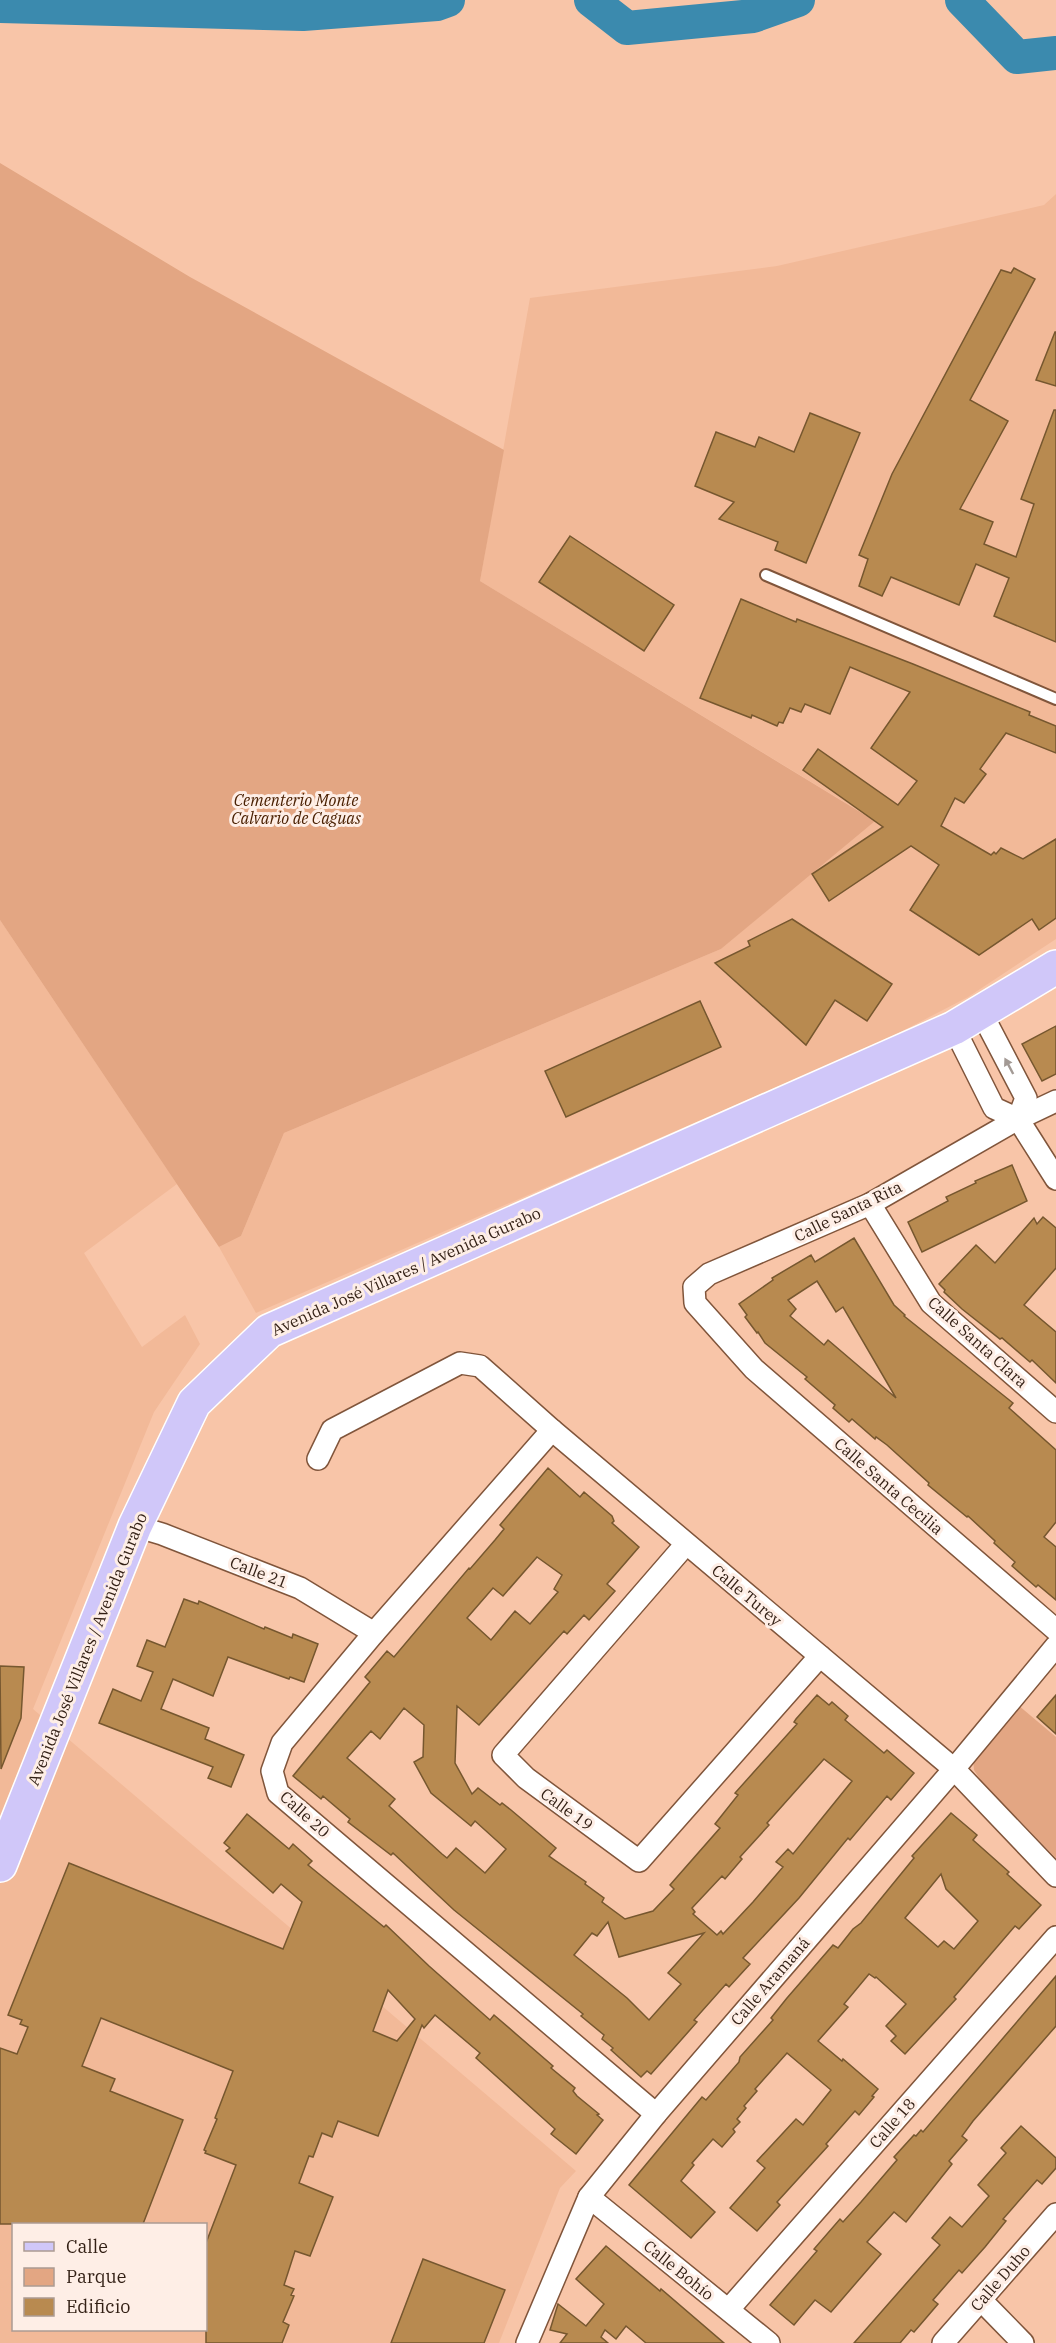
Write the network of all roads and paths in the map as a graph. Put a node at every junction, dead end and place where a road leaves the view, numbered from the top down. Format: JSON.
{"nodes":[{"id":1,"x":766,"y":575,"type":"dead end"},
{"id":2,"x":1056,"y":699,"type":"edge"},
{"id":3,"x":1056,"y":967,"type":"edge"},
{"id":4,"x":967,"y":1020,"type":"junction"},
{"id":5,"x":1056,"y":1101,"type":"edge"},
{"id":6,"x":1018,"y":1119,"type":"junction"},
{"id":7,"x":1056,"y":1179,"type":"edge"},
{"id":8,"x":870,"y":1204,"type":"junction"},
{"id":9,"x":727,"y":1339,"type":"joint"},
{"id":10,"x":1056,"y":1412,"type":"edge"},
{"id":11,"x":552,"y":1430,"type":"junction"},
{"id":12,"x":318,"y":1460,"type":"dead end"},
{"id":13,"x":135,"y":1526,"type":"junction"},
{"id":14,"x":686,"y":1544,"type":"junction"},
{"id":15,"x":1056,"y":1630,"type":"edge"},
{"id":16,"x":374,"y":1633,"type":"junction"},
{"id":17,"x":1056,"y":1646,"type":"edge"},
{"id":18,"x":820,"y":1656,"type":"junction"},
{"id":19,"x":954,"y":1769,"type":"junction"},
{"id":20,"x":0,"y":1865,"type":"edge"},
{"id":21,"x":1056,"y":1876,"type":"edge"},
{"id":22,"x":1056,"y":1937,"type":"edge"},
{"id":23,"x":656,"y":2114,"type":"junction"},
{"id":24,"x":588,"y":2197,"type":"junction"},
{"id":25,"x":1056,"y":2214,"type":"edge"},
{"id":26,"x":981,"y":2300,"type":"junction"},
{"id":27,"x":729,"y":2309,"type":"junction"},
{"id":28,"x":527,"y":2343,"type":"edge"},
{"id":29,"x":769,"y":2343,"type":"edge"},
{"id":30,"x":943,"y":2343,"type":"edge"},
{"id":31,"x":1023,"y":2343,"type":"edge"}],
"edges":[{"from":1,"to":2,"type":"lane"},
{"from":3,"to":4,"type":"main road","name":"Avenida José Villares / Avenida Gurabo"},
{"from":4,"to":6,"type":"street"},
{"from":6,"to":4,"type":"street","one_way":true},
{"from":4,"to":13,"type":"main road","name":"Avenida José Villares / Avenida Gurabo"},
{"from":5,"to":6,"type":"street","name":"Calle Santa Rita"},
{"from":6,"to":7,"type":"street"},
{"from":6,"to":8,"type":"street","name":"Calle Santa Rita"},
{"from":8,"to":9,"type":"street","name":"Calle Santa Rita"},
{"from":8,"to":10,"type":"street","name":"Calle Santa Clara"},
{"from":9,"to":15,"type":"street","name":"Calle Santa Cecilia"},
{"from":11,"to":12,"type":"street","name":"Calle Turey"},
{"from":11,"to":14,"type":"street","name":"Calle Turey"},
{"from":11,"to":16,"type":"street","name":"Calle 20"},
{"from":13,"to":16,"type":"street","name":"Calle 21"},
{"from":13,"to":20,"type":"main road","name":"Avenida José Villares / Avenida Gurabo"},
{"from":14,"to":18,"type":"street","name":"Calle Turey"},
{"from":14,"to":18,"type":"street","name":"Calle 19"},
{"from":16,"to":23,"type":"street","name":"Calle 20"},
{"from":17,"to":19,"type":"street","name":"Calle Aramaná"},
{"from":18,"to":19,"type":"street","name":"Calle Turey"},
{"from":19,"to":21,"type":"street","name":"Calle Turey"},
{"from":19,"to":23,"type":"street","name":"Calle Aramaná"},
{"from":22,"to":27,"type":"street","name":"Calle 18"},
{"from":23,"to":24,"type":"street","name":"Calle Aramaná"},
{"from":24,"to":27,"type":"street","name":"Calle Bohío"},
{"from":24,"to":28,"type":"street","name":"Calle Aramaná"},
{"from":25,"to":26,"type":"street","name":"Calle Duho"},
{"from":26,"to":30,"type":"street","name":"Calle Duho"},
{"from":26,"to":31,"type":"street"},
{"from":27,"to":29,"type":"street","name":"Calle Bohío"}]}
